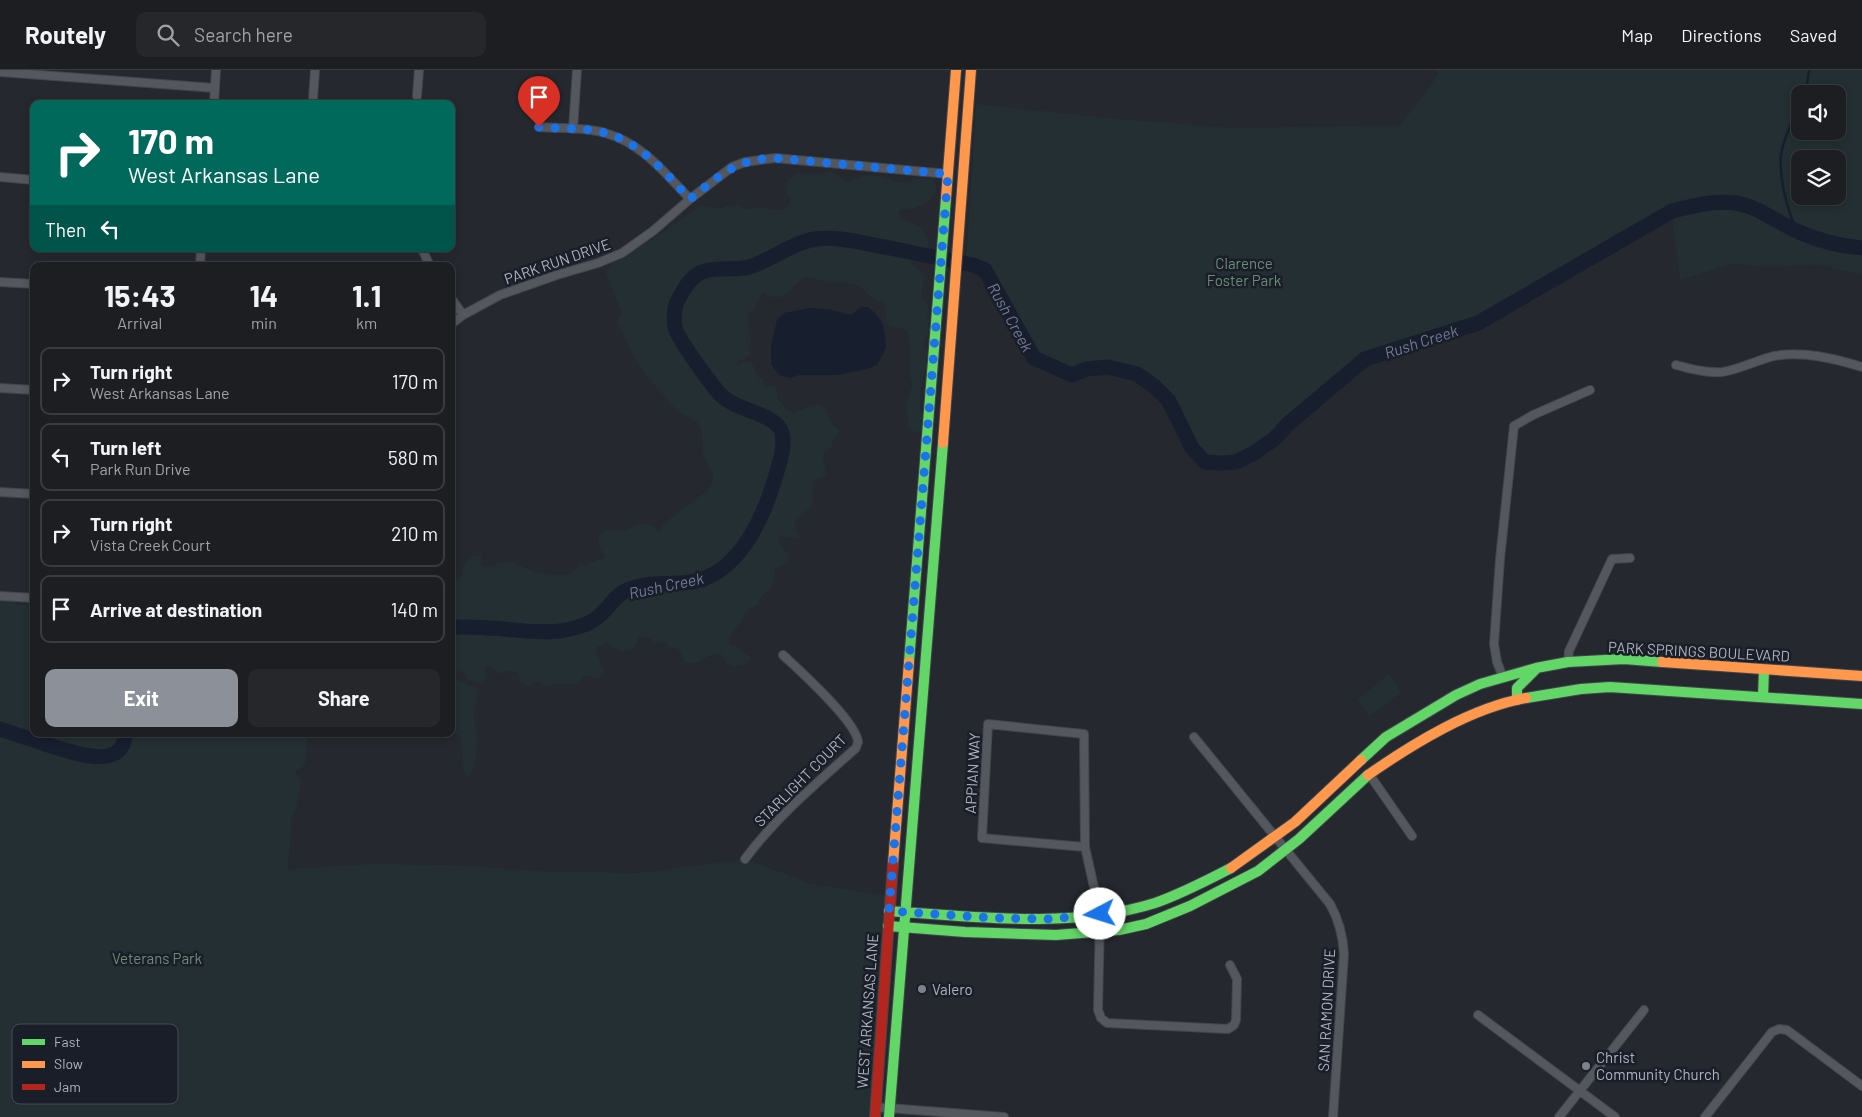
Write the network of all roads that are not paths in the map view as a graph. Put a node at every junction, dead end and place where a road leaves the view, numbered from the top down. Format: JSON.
{"nodes":[{"id":1,"x":216,"y":70,"type":"edge"},
{"id":2,"x":315,"y":70,"type":"edge"},
{"id":3,"x":419,"y":70,"type":"edge"},
{"id":4,"x":578,"y":70,"type":"edge"},
{"id":5,"x":956,"y":70,"type":"edge"},
{"id":6,"x":971,"y":70,"type":"edge"},
{"id":7,"x":0,"y":72,"type":"edge"},
{"id":8,"x":215,"y":88,"type":"junction"},
{"id":9,"x":417,"y":96,"type":"dead end"},
{"id":10,"x":313,"y":99,"type":"dead end"},
{"id":11,"x":214,"y":100,"type":"edge"},
{"id":12,"x":539,"y":127,"type":"dead end"},
{"id":13,"x":573,"y":129,"type":"junction"},
{"id":14,"x":948,"y":174,"type":"junction"},
{"id":15,"x":0,"y":178,"type":"edge"},
{"id":16,"x":30,"y":180,"type":"edge"},
{"id":17,"x":690,"y":199,"type":"junction"},
{"id":18,"x":0,"y":282,"type":"edge"},
{"id":19,"x":30,"y":284,"type":"edge"},
{"id":20,"x":455,"y":304,"type":"edge"},
{"id":21,"x":463,"y":315,"type":"junction"},
{"id":22,"x":455,"y":321,"type":"edge"},
{"id":23,"x":1676,"y":365,"type":"dead end"},
{"id":24,"x":1862,"y":366,"type":"edge"},
{"id":25,"x":0,"y":388,"type":"edge"},
{"id":26,"x":30,"y":390,"type":"edge"},
{"id":27,"x":1590,"y":390,"type":"dead end"},
{"id":28,"x":0,"y":492,"type":"edge"},
{"id":29,"x":30,"y":494,"type":"edge"},
{"id":30,"x":1630,"y":558,"type":"dead end"},
{"id":31,"x":0,"y":596,"type":"edge"},
{"id":32,"x":30,"y":598,"type":"edge"},
{"id":33,"x":783,"y":655,"type":"dead end"},
{"id":34,"x":1568,"y":662,"type":"junction"},
{"id":35,"x":1536,"y":668,"type":"junction"},
{"id":36,"x":1764,"y":670,"type":"junction"},
{"id":37,"x":1862,"y":676,"type":"edge"},
{"id":38,"x":1504,"y":677,"type":"junction"},
{"id":39,"x":1763,"y":697,"type":"junction"},
{"id":40,"x":1518,"y":700,"type":"junction"},
{"id":41,"x":1862,"y":704,"type":"edge"},
{"id":42,"x":1194,"y":737,"type":"dead end"},
{"id":43,"x":1369,"y":774,"type":"junction"},
{"id":44,"x":1276,"y":836,"type":"junction"},
{"id":45,"x":1412,"y":836,"type":"dead end"},
{"id":46,"x":1085,"y":847,"type":"junction"},
{"id":47,"x":1286,"y":849,"type":"junction"},
{"id":48,"x":745,"y":860,"type":"dead end"},
{"id":49,"x":889,"y":911,"type":"junction"},
{"id":50,"x":906,"y":912,"type":"junction"},
{"id":51,"x":1100,"y":914,"type":"junction"},
{"id":52,"x":888,"y":926,"type":"junction"},
{"id":53,"x":905,"y":927,"type":"junction"},
{"id":54,"x":1100,"y":932,"type":"junction"},
{"id":55,"x":1230,"y":964,"type":"dead end"},
{"id":56,"x":1644,"y":1010,"type":"dead end"},
{"id":57,"x":1478,"y":1015,"type":"dead end"},
{"id":58,"x":1862,"y":1086,"type":"edge"},
{"id":59,"x":1578,"y":1091,"type":"junction"},
{"id":60,"x":875,"y":1112,"type":"edge"},
{"id":61,"x":890,"y":1113,"type":"edge"},
{"id":62,"x":1004,"y":1117,"type":"edge"},
{"id":63,"x":1333,"y":1117,"type":"edge"},
{"id":64,"x":1559,"y":1117,"type":"edge"},
{"id":65,"x":1615,"y":1117,"type":"edge"},
{"id":66,"x":1705,"y":1117,"type":"edge"}],
"edges":[{"from":1,"to":8,"type":"street"},
{"from":2,"to":10,"type":"street"},
{"from":3,"to":9,"type":"street"},
{"from":4,"to":13,"type":"street"},
{"from":5,"to":14,"type":"main road","name":"WEST ARKANSAS LANE"},
{"from":6,"to":50,"type":"main road","name":"WEST ARKANSAS LANE"},
{"from":7,"to":8,"type":"street"},
{"from":8,"to":11,"type":"street"},
{"from":12,"to":13,"type":"street"},
{"from":13,"to":17,"type":"street"},
{"from":14,"to":17,"type":"street","name":"PARK RUN DRIVE"},
{"from":14,"to":49,"type":"main road","name":"WEST ARKANSAS LANE"},
{"from":15,"to":16,"type":"street"},
{"from":17,"to":21,"type":"street","name":"PARK RUN DRIVE"},
{"from":18,"to":19,"type":"street"},
{"from":20,"to":21,"type":"street"},
{"from":21,"to":22,"type":"street","name":"PARK RUN DRIVE"},
{"from":23,"to":24,"type":"street"},
{"from":25,"to":26,"type":"street"},
{"from":27,"to":38,"type":"street"},
{"from":28,"to":29,"type":"street"},
{"from":30,"to":34,"type":"street"},
{"from":31,"to":32,"type":"street"},
{"from":33,"to":48,"type":"street","name":"STARLIGHT COURT"},
{"from":34,"to":35,"type":"main road","name":"PARK SPRINGS BOULEVARD"},
{"from":34,"to":36,"type":"main road","name":"PARK SPRINGS BOULEVARD"},
{"from":35,"to":38,"type":"main road","name":"PARK SPRINGS BOULEVARD"},
{"from":35,"to":40,"type":"main road"},
{"from":36,"to":37,"type":"main road","name":"PARK SPRINGS BOULEVARD"},
{"from":36,"to":39,"type":"main road"},
{"from":38,"to":44,"type":"main road","name":"PARK SPRINGS BOULEVARD"},
{"from":39,"to":40,"type":"main road"},
{"from":39,"to":41,"type":"main road"},
{"from":40,"to":43,"type":"main road"},
{"from":42,"to":44,"type":"street","name":"SAN RAMON DRIVE"},
{"from":43,"to":45,"type":"street"},
{"from":43,"to":47,"type":"main road"},
{"from":44,"to":47,"type":"street","name":"SAN RAMON DRIVE"},
{"from":44,"to":51,"type":"main road","name":"PARK SPRINGS BOULEVARD"},
{"from":46,"to":46,"type":"street","name":"APPIAN WAY"},
{"from":46,"to":51,"type":"street","name":"APPIAN WAY"},
{"from":47,"to":54,"type":"main road"},
{"from":47,"to":63,"type":"street","name":"SAN RAMON DRIVE"},
{"from":49,"to":50,"type":"main road","name":"PARK SPRINGS BOULEVARD"},
{"from":49,"to":52,"type":"main road","name":"WEST ARKANSAS LANE"},
{"from":50,"to":51,"type":"main road","name":"PARK SPRINGS BOULEVARD"},
{"from":50,"to":53,"type":"main road","name":"WEST ARKANSAS LANE"},
{"from":51,"to":54,"type":"street","name":"APPIAN WAY"},
{"from":52,"to":53,"type":"main road"},
{"from":52,"to":60,"type":"main road","name":"WEST ARKANSAS LANE"},
{"from":53,"to":54,"type":"main road"},
{"from":53,"to":61,"type":"main road","name":"WEST ARKANSAS LANE"},
{"from":54,"to":55,"type":"street","name":"APPIAN WAY"},
{"from":56,"to":59,"type":"street"},
{"from":57,"to":59,"type":"street"},
{"from":58,"to":66,"type":"street"},
{"from":59,"to":64,"type":"street"},
{"from":59,"to":65,"type":"street"},
{"from":60,"to":61,"type":"street"},
{"from":61,"to":62,"type":"street"}]}
